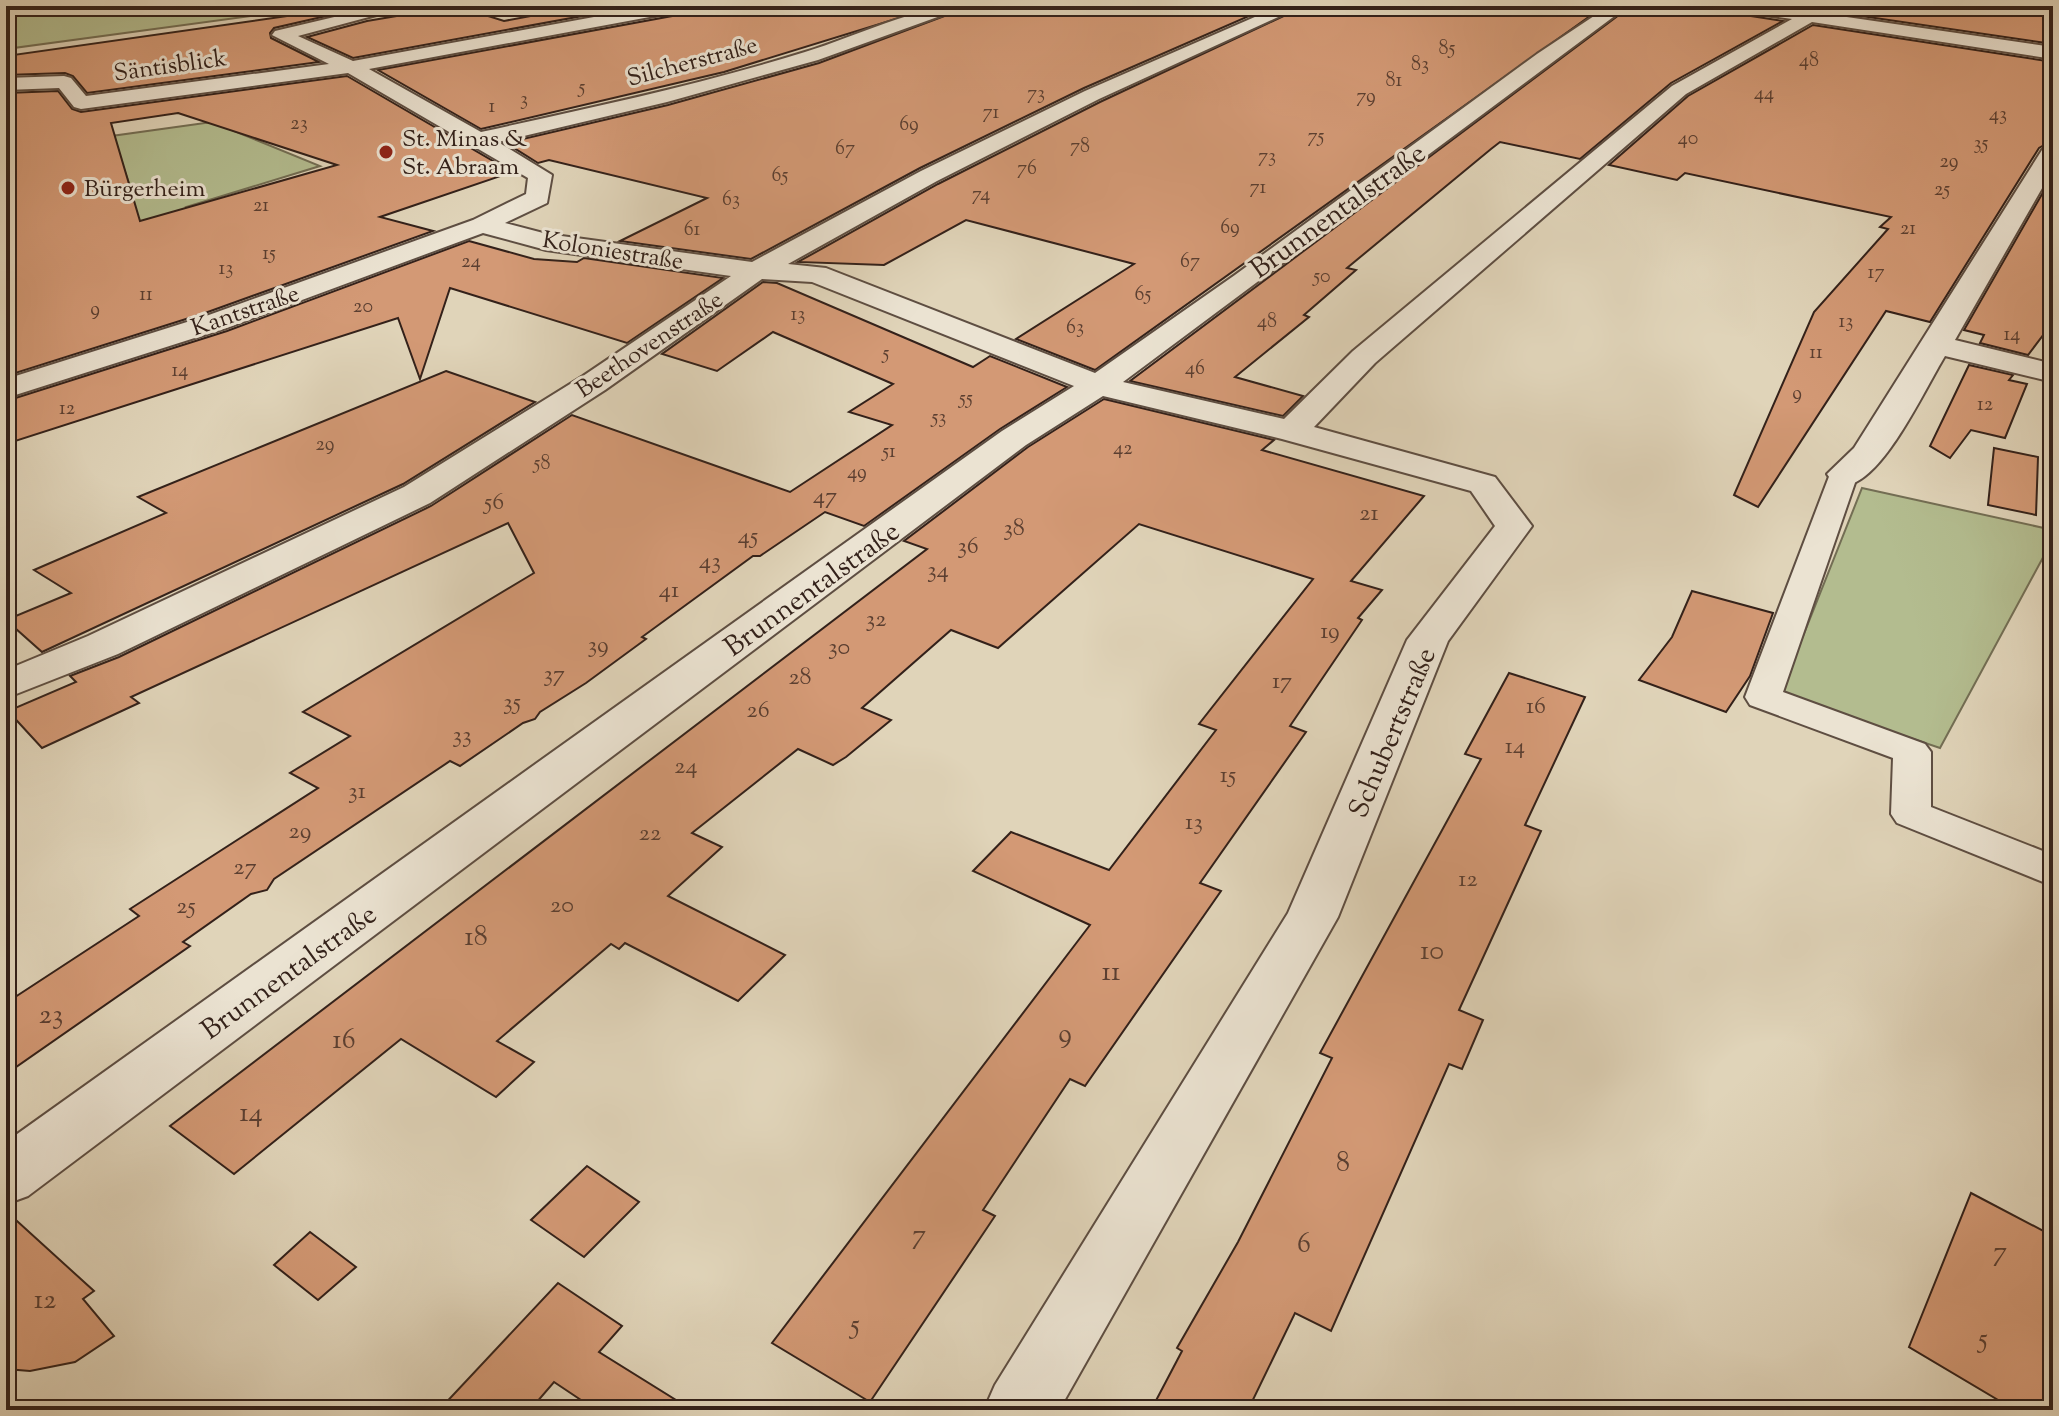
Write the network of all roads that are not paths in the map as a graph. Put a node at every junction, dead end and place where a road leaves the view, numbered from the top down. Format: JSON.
{"nodes":[{"id":1,"x":402,"y":6,"type":"edge"},
{"id":2,"x":682,"y":6,"type":"edge"},
{"id":3,"x":960,"y":6,"type":"edge"},
{"id":4,"x":1294,"y":6,"type":"edge"},
{"id":5,"x":1620,"y":6,"type":"edge"},
{"id":6,"x":1738,"y":6,"type":"edge"},
{"id":7,"x":1799,"y":12,"type":"edge"},
{"id":8,"x":2053,"y":53,"type":"edge"},
{"id":9,"x":351,"y":67,"type":"junction"},
{"id":10,"x":6,"y":84,"type":"edge"},
{"id":11,"x":480,"y":139,"type":"junction"},
{"id":12,"x":2053,"y":150,"type":"edge"},
{"id":13,"x":482,"y":225,"type":"junction"},
{"id":14,"x":756,"y":271,"type":"junction"},
{"id":15,"x":1937,"y":345,"type":"junction"},
{"id":16,"x":2053,"y":373,"type":"edge"},
{"id":17,"x":1101,"y":386,"type":"junction"},
{"id":18,"x":6,"y":389,"type":"edge"},
{"id":19,"x":1291,"y":431,"type":"junction"},
{"id":20,"x":1844,"y":474,"type":"joint"},
{"id":21,"x":6,"y":685,"type":"edge"},
{"id":22,"x":2053,"y":871,"type":"edge"},
{"id":23,"x":6,"y":1177,"type":"edge"},
{"id":24,"x":1020,"y":1410,"type":"edge"}],
"edges":[{"from":1,"to":9,"type":"street","name":"Koloniestraße"},
{"from":2,"to":9,"type":"street"},
{"from":3,"to":11,"type":"street","name":"Silcherstraße"},
{"from":4,"to":14,"type":"street","name":"Beethovenstraße"},
{"from":5,"to":17,"type":"street","name":"Brunnentalstraße"},
{"from":6,"to":7,"type":"street"},
{"from":7,"to":8,"type":"street"},
{"from":7,"to":19,"type":"street"},
{"from":9,"to":10,"type":"street","name":"Säntisblick"},
{"from":9,"to":11,"type":"street","name":"Koloniestraße"},
{"from":11,"to":13,"type":"street","name":"Koloniestraße"},
{"from":12,"to":15,"type":"street"},
{"from":13,"to":14,"type":"street","name":"Koloniestraße"},
{"from":13,"to":18,"type":"street","name":"Kantstraße"},
{"from":14,"to":17,"type":"street","name":"Koloniestraße"},
{"from":14,"to":21,"type":"street","name":"Beethovenstraße"},
{"from":15,"to":16,"type":"street"},
{"from":15,"to":20,"type":"street"},
{"from":17,"to":19,"type":"street","name":"Koloniestraße"},
{"from":17,"to":23,"type":"street","name":"Brunnentalstraße"},
{"from":19,"to":24,"type":"street","name":"Schubertstraße"},
{"from":20,"to":22,"type":"lane"}]}
